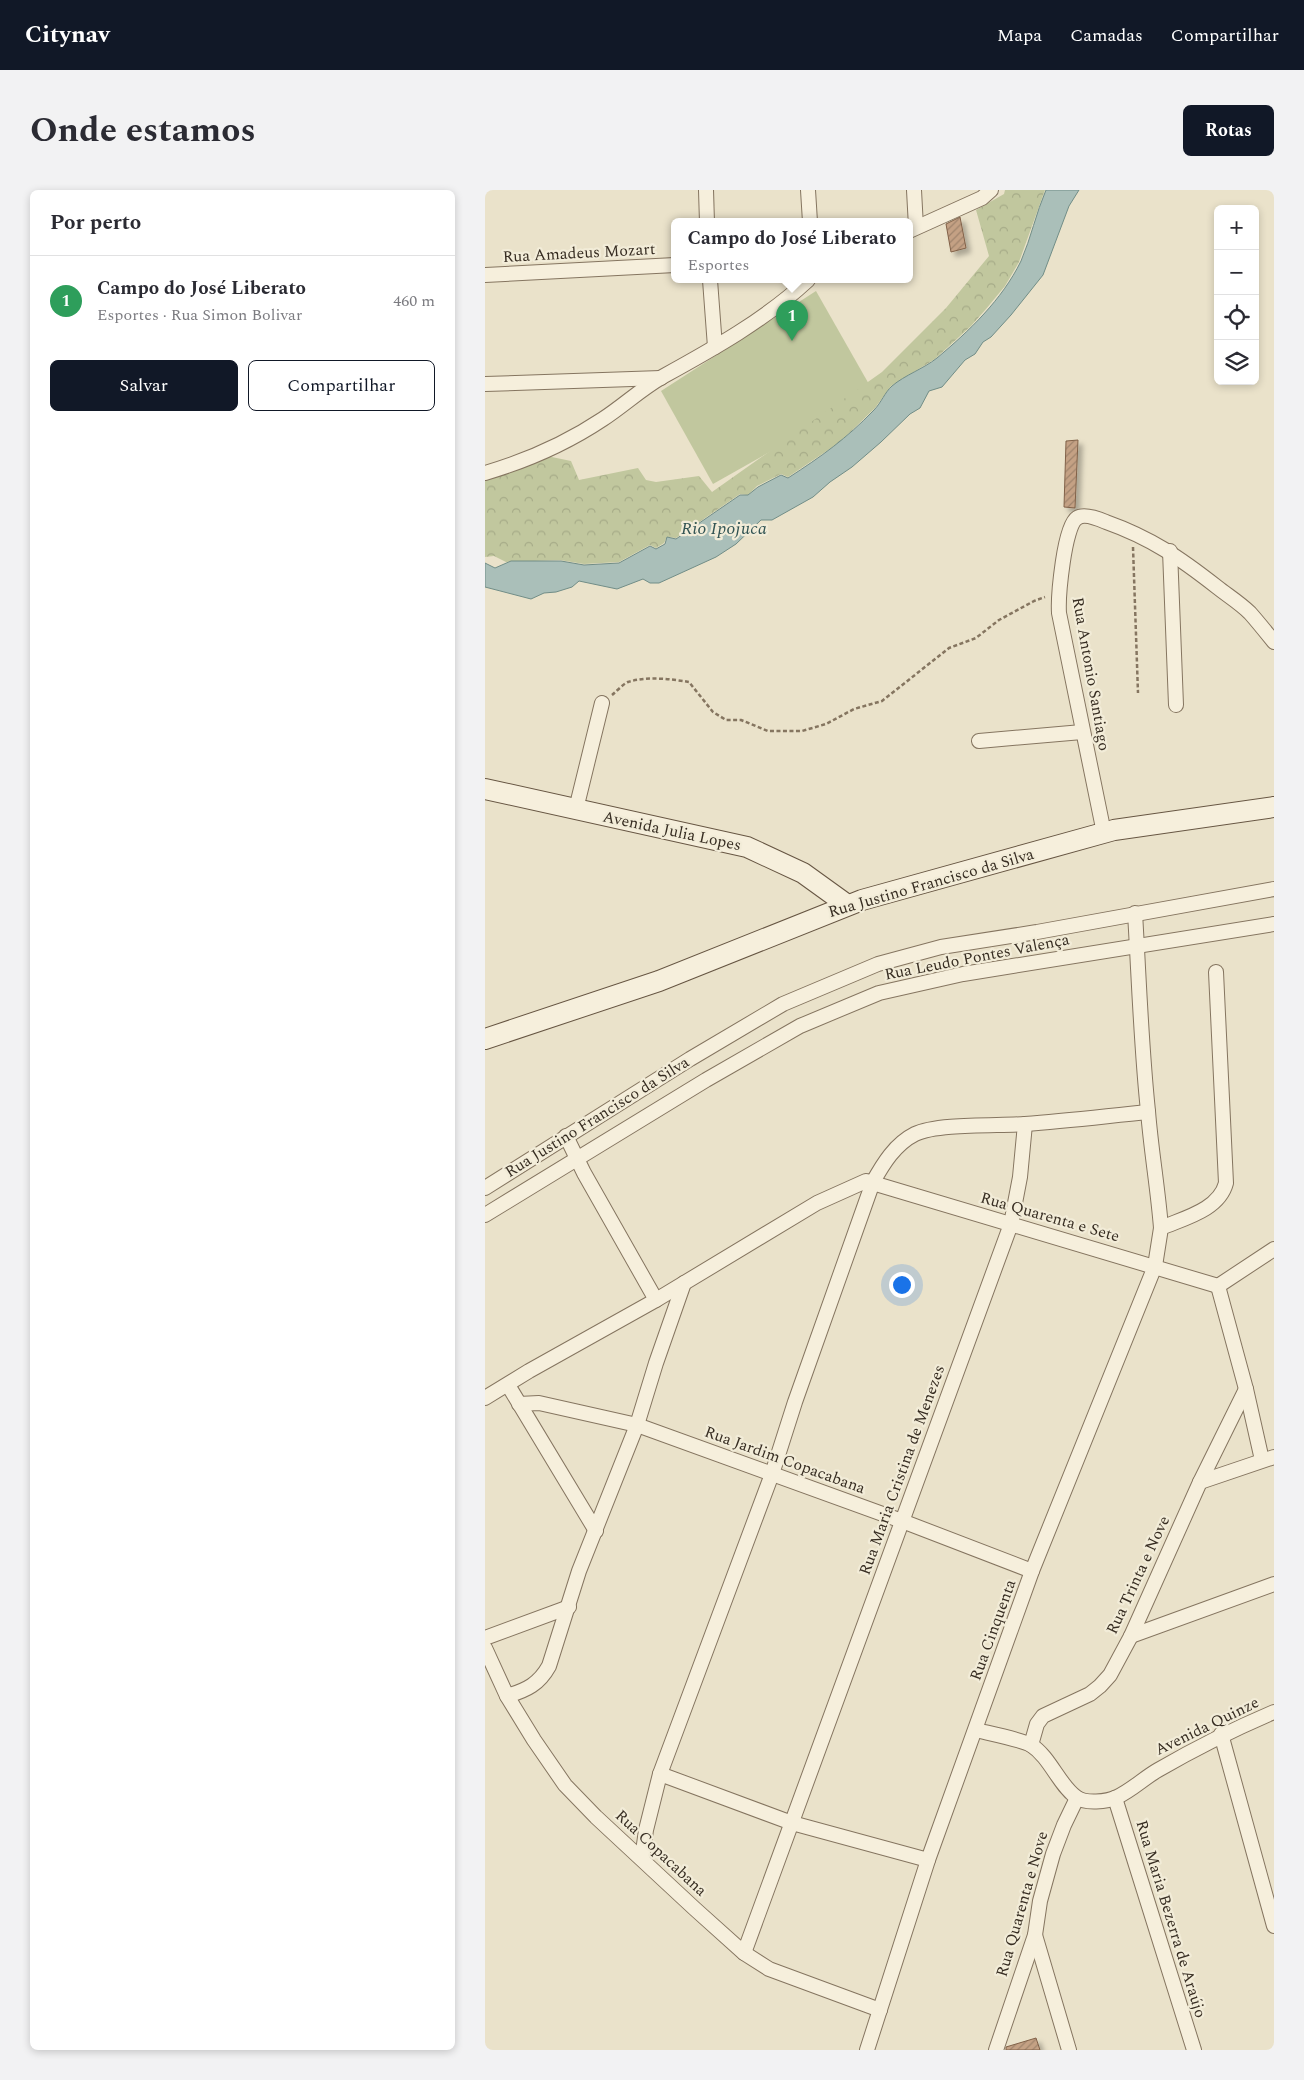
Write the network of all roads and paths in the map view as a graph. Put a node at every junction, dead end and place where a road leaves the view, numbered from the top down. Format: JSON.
{"nodes":[{"id":1,"x":706,"y":190,"type":"edge"},
{"id":2,"x":808,"y":190,"type":"edge"},
{"id":3,"x":914,"y":190,"type":"edge"},
{"id":4,"x":991,"y":190,"type":"edge"},
{"id":5,"x":707,"y":218,"type":"edge"},
{"id":6,"x":809,"y":218,"type":"edge"},
{"id":7,"x":913,"y":229,"type":"edge"},
{"id":8,"x":671,"y":265,"type":"edge"},
{"id":9,"x":485,"y":275,"type":"edge"},
{"id":10,"x":710,"y":283,"type":"edge"},
{"id":11,"x":805,"y":283,"type":"edge"},
{"id":12,"x":715,"y":347,"type":"junction"},
{"id":13,"x":661,"y":378,"type":"junction"},
{"id":14,"x":485,"y":384,"type":"edge"},
{"id":15,"x":485,"y":473,"type":"edge"},
{"id":16,"x":1133,"y":531,"type":"junction"},
{"id":17,"x":1171,"y":551,"type":"junction"},
{"id":18,"x":1059,"y":594,"type":"junction"},
{"id":19,"x":1274,"y":642,"type":"edge"},
{"id":20,"x":1137,"y":693,"type":"dead end"},
{"id":21,"x":602,"y":703,"type":"joint"},
{"id":22,"x":1176,"y":705,"type":"dead end"},
{"id":23,"x":1082,"y":732,"type":"junction"},
{"id":24,"x":979,"y":741,"type":"dead end"},
{"id":25,"x":485,"y":789,"type":"edge"},
{"id":26,"x":1274,"y":807,"type":"edge"},
{"id":27,"x":576,"y":809,"type":"junction"},
{"id":28,"x":1104,"y":833,"type":"junction"},
{"id":29,"x":1274,"y":889,"type":"edge"},
{"id":30,"x":846,"y":904,"type":"junction"},
{"id":31,"x":1135,"y":913,"type":"junction"},
{"id":32,"x":1274,"y":924,"type":"edge"},
{"id":33,"x":1137,"y":946,"type":"junction"},
{"id":34,"x":1216,"y":972,"type":"dead end"},
{"id":35,"x":485,"y":1039,"type":"edge"},
{"id":36,"x":1148,"y":1112,"type":"junction"},
{"id":37,"x":1025,"y":1124,"type":"junction"},
{"id":38,"x":566,"y":1136,"type":"junction"},
{"id":39,"x":577,"y":1158,"type":"junction"},
{"id":40,"x":873,"y":1182,"type":"junction"},
{"id":41,"x":485,"y":1188,"type":"edge"},
{"id":42,"x":485,"y":1215,"type":"edge"},
{"id":43,"x":1011,"y":1224,"type":"junction"},
{"id":44,"x":1161,"y":1228,"type":"junction"},
{"id":45,"x":1274,"y":1249,"type":"edge"},
{"id":46,"x":1155,"y":1266,"type":"junction"},
{"id":47,"x":684,"y":1283,"type":"junction"},
{"id":48,"x":1218,"y":1286,"type":"junction"},
{"id":49,"x":656,"y":1300,"type":"junction"},
{"id":50,"x":508,"y":1385,"type":"junction"},
{"id":51,"x":1246,"y":1389,"type":"junction"},
{"id":52,"x":485,"y":1398,"type":"edge"},
{"id":53,"x":519,"y":1404,"type":"junction"},
{"id":54,"x":637,"y":1426,"type":"junction"},
{"id":55,"x":1268,"y":1459,"type":"edge"},
{"id":56,"x":772,"y":1474,"type":"junction"},
{"id":57,"x":1200,"y":1482,"type":"junction"},
{"id":58,"x":902,"y":1521,"type":"junction"},
{"id":59,"x":597,"y":1531,"type":"junction"},
{"id":60,"x":1032,"y":1571,"type":"junction"},
{"id":61,"x":1274,"y":1584,"type":"edge"},
{"id":62,"x":569,"y":1607,"type":"junction"},
{"id":63,"x":1131,"y":1636,"type":"junction"},
{"id":64,"x":485,"y":1638,"type":"edge"},
{"id":65,"x":485,"y":1648,"type":"edge"},
{"id":66,"x":507,"y":1696,"type":"junction"},
{"id":67,"x":1274,"y":1712,"type":"edge"},
{"id":68,"x":976,"y":1730,"type":"junction"},
{"id":69,"x":1221,"y":1734,"type":"junction"},
{"id":70,"x":1031,"y":1745,"type":"junction"},
{"id":71,"x":660,"y":1774,"type":"junction"},
{"id":72,"x":1077,"y":1798,"type":"junction"},
{"id":73,"x":1115,"y":1798,"type":"junction"},
{"id":74,"x":791,"y":1823,"type":"junction"},
{"id":75,"x":642,"y":1859,"type":"junction"},
{"id":76,"x":928,"y":1860,"type":"junction"},
{"id":77,"x":1274,"y":1926,"type":"edge"},
{"id":78,"x":1035,"y":1935,"type":"junction"},
{"id":79,"x":744,"y":1953,"type":"junction"},
{"id":80,"x":880,"y":2010,"type":"junction"},
{"id":81,"x":867,"y":2050,"type":"edge"},
{"id":82,"x":996,"y":2050,"type":"edge"},
{"id":83,"x":1069,"y":2050,"type":"edge"},
{"id":84,"x":1194,"y":2050,"type":"edge"}],
"edges":[{"from":1,"to":5,"type":"street"},
{"from":2,"to":6,"type":"street"},
{"from":3,"to":7,"type":"street"},
{"from":4,"to":7,"type":"street"},
{"from":8,"to":9,"type":"street","name":"Rua Amadeus Mozart"},
{"from":10,"to":12,"type":"street"},
{"from":11,"to":12,"type":"street"},
{"from":12,"to":13,"type":"street"},
{"from":13,"to":14,"type":"street"},
{"from":13,"to":15,"type":"street"},
{"from":16,"to":17,"type":"street"},
{"from":16,"to":18,"type":"street","name":"Rua Antonio Santiago"},
{"from":16,"to":20,"type":"path"},
{"from":17,"to":19,"type":"street"},
{"from":17,"to":22,"type":"street"},
{"from":18,"to":21,"type":"path"},
{"from":18,"to":23,"type":"street","name":"Rua Antonio Santiago"},
{"from":21,"to":27,"type":"street"},
{"from":23,"to":24,"type":"street"},
{"from":23,"to":28,"type":"street","name":"Rua Antonio Santiago"},
{"from":25,"to":27,"type":"main road","name":"Avenida Julia Lopes"},
{"from":26,"to":28,"type":"main road","name":"Rua Justino Francisco da Silva"},
{"from":27,"to":30,"type":"main road","name":"Avenida Julia Lopes"},
{"from":28,"to":30,"type":"main road","name":"Rua Justino Francisco da Silva"},
{"from":29,"to":31,"type":"street","name":"Rua Justino Francisco da Silva"},
{"from":30,"to":35,"type":"main road","name":"Rua Justino Francisco da Silva"},
{"from":31,"to":33,"type":"street","name":"Rua Cinquenta"},
{"from":31,"to":38,"type":"street","name":"Rua Justino Francisco da Silva"},
{"from":32,"to":33,"type":"street","name":"Rua Leudo Pontes Valença"},
{"from":33,"to":36,"type":"street","name":"Rua Cinquenta"},
{"from":33,"to":39,"type":"street","name":"Rua Leudo Pontes Valença"},
{"from":34,"to":44,"type":"street"},
{"from":36,"to":37,"type":"street"},
{"from":36,"to":44,"type":"street","name":"Rua Cinquenta"},
{"from":37,"to":40,"type":"street"},
{"from":37,"to":43,"type":"street","name":"Rua Maria Cristina de Menezes"},
{"from":38,"to":39,"type":"street"},
{"from":38,"to":41,"type":"street","name":"Rua Justino Francisco da Silva"},
{"from":39,"to":42,"type":"street","name":"Rua Leudo Pontes Valença"},
{"from":39,"to":49,"type":"street"},
{"from":40,"to":43,"type":"street","name":"Rua Quarenta e Sete"},
{"from":40,"to":47,"type":"street"},
{"from":40,"to":56,"type":"street"},
{"from":43,"to":46,"type":"street","name":"Rua Quarenta e Sete"},
{"from":43,"to":58,"type":"street","name":"Rua Maria Cristina de Menezes"},
{"from":44,"to":46,"type":"street","name":"Rua Cinquenta"},
{"from":45,"to":48,"type":"street"},
{"from":46,"to":48,"type":"street","name":"Rua Quarenta e Sete"},
{"from":46,"to":60,"type":"street","name":"Rua Cinquenta"},
{"from":47,"to":49,"type":"street"},
{"from":47,"to":54,"type":"street"},
{"from":48,"to":51,"type":"street"},
{"from":49,"to":50,"type":"street"},
{"from":50,"to":52,"type":"street"},
{"from":50,"to":53,"type":"street"},
{"from":51,"to":55,"type":"street"},
{"from":51,"to":57,"type":"street","name":"Rua Trinta e Nove"},
{"from":53,"to":54,"type":"street","name":"Rua Jardim Copacabana"},
{"from":53,"to":59,"type":"street"},
{"from":54,"to":56,"type":"street","name":"Rua Jardim Copacabana"},
{"from":54,"to":59,"type":"street"},
{"from":55,"to":57,"type":"street"},
{"from":56,"to":58,"type":"street","name":"Rua Jardim Copacabana"},
{"from":56,"to":71,"type":"street"},
{"from":57,"to":63,"type":"street","name":"Rua Trinta e Nove"},
{"from":58,"to":60,"type":"street","name":"Rua Jardim Copacabana"},
{"from":58,"to":74,"type":"street","name":"Rua Maria Cristina de Menezes"},
{"from":59,"to":62,"type":"street"},
{"from":60,"to":68,"type":"street","name":"Rua Cinquenta"},
{"from":61,"to":63,"type":"street"},
{"from":62,"to":64,"type":"street"},
{"from":62,"to":66,"type":"street"},
{"from":63,"to":70,"type":"street","name":"Rua Trinta e Nove"},
{"from":65,"to":66,"type":"street","name":"Rua Copacabana"},
{"from":66,"to":75,"type":"street","name":"Rua Copacabana"},
{"from":67,"to":69,"type":"street","name":"Avenida Quinze"},
{"from":68,"to":70,"type":"street"},
{"from":68,"to":76,"type":"street","name":"Rua Cinquenta"},
{"from":69,"to":73,"type":"street","name":"Avenida Quinze"},
{"from":69,"to":77,"type":"street"},
{"from":70,"to":72,"type":"street"},
{"from":71,"to":74,"type":"street"},
{"from":71,"to":75,"type":"street"},
{"from":72,"to":73,"type":"street"},
{"from":72,"to":78,"type":"street","name":"Rua Quarenta e Nove"},
{"from":73,"to":84,"type":"street","name":"Rua Maria Bezerra de Araújo"},
{"from":74,"to":76,"type":"street"},
{"from":74,"to":79,"type":"street","name":"Rua Maria Cristina de Menezes"},
{"from":75,"to":79,"type":"street","name":"Rua Copacabana"},
{"from":76,"to":80,"type":"street","name":"Rua Cinquenta"},
{"from":78,"to":82,"type":"street","name":"Rua Quarenta e Nove"},
{"from":78,"to":83,"type":"street"},
{"from":79,"to":80,"type":"street","name":"Rua Copacabana"},
{"from":80,"to":81,"type":"street","name":"Rua Cinquenta"}]}
